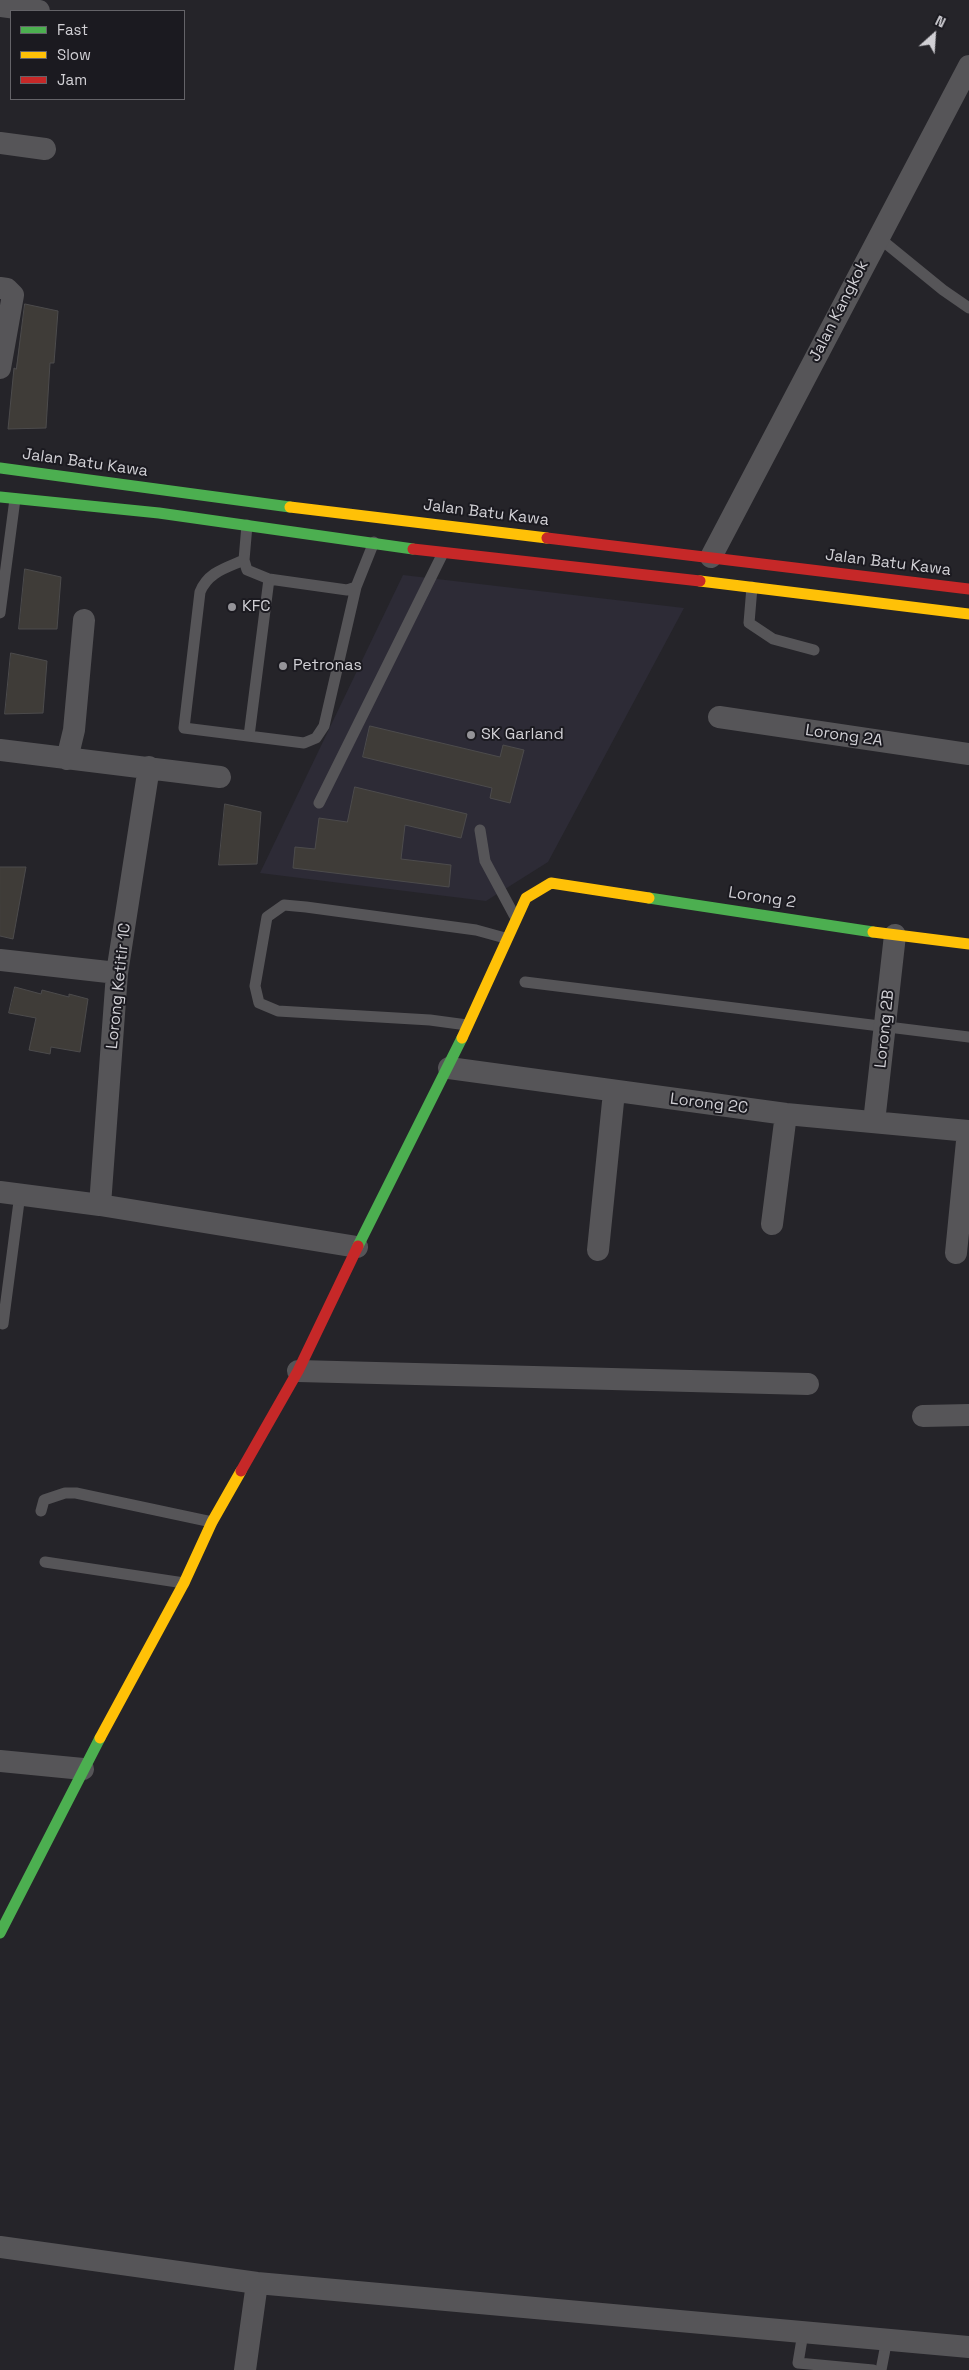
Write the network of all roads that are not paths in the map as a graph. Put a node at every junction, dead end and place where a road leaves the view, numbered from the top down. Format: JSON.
{"nodes":[{"id":1,"x":0,"y":6,"type":"edge"},
{"id":2,"x":31,"y":10,"type":"edge"},
{"id":3,"x":969,"y":66,"type":"edge"},
{"id":4,"x":0,"y":143,"type":"edge"},
{"id":5,"x":45,"y":149,"type":"dead end"},
{"id":6,"x":878,"y":237,"type":"junction"},
{"id":7,"x":7,"y":292,"type":"edge"},
{"id":8,"x":969,"y":308,"type":"edge"},
{"id":9,"x":0,"y":368,"type":"edge"},
{"id":10,"x":0,"y":468,"type":"edge"},
{"id":11,"x":0,"y":497,"type":"edge"},
{"id":12,"x":16,"y":499,"type":"junction"},
{"id":13,"x":247,"y":525,"type":"junction"},
{"id":14,"x":374,"y":542,"type":"junction"},
{"id":15,"x":443,"y":553,"type":"junction"},
{"id":16,"x":711,"y":557,"type":"junction"},
{"id":17,"x":244,"y":560,"type":"junction"},
{"id":18,"x":269,"y":579,"type":"junction"},
{"id":19,"x":356,"y":587,"type":"junction"},
{"id":20,"x":752,"y":587,"type":"junction"},
{"id":21,"x":969,"y":589,"type":"edge"},
{"id":22,"x":0,"y":613,"type":"edge"},
{"id":23,"x":969,"y":614,"type":"edge"},
{"id":24,"x":84,"y":620,"type":"dead end"},
{"id":25,"x":814,"y":650,"type":"dead end"},
{"id":26,"x":719,"y":717,"type":"dead end"},
{"id":27,"x":249,"y":736,"type":"junction"},
{"id":28,"x":0,"y":750,"type":"edge"},
{"id":29,"x":969,"y":754,"type":"edge"},
{"id":30,"x":67,"y":759,"type":"junction"},
{"id":31,"x":149,"y":767,"type":"junction"},
{"id":32,"x":220,"y":777,"type":"dead end"},
{"id":33,"x":319,"y":803,"type":"dead end"},
{"id":34,"x":480,"y":830,"type":"dead end"},
{"id":35,"x":515,"y":918,"type":"junction"},
{"id":36,"x":895,"y":935,"type":"junction"},
{"id":37,"x":505,"y":938,"type":"junction"},
{"id":38,"x":969,"y":944,"type":"edge"},
{"id":39,"x":0,"y":960,"type":"edge"},
{"id":40,"x":118,"y":973,"type":"junction"},
{"id":41,"x":525,"y":982,"type":"dead end"},
{"id":42,"x":467,"y":1025,"type":"junction"},
{"id":43,"x":886,"y":1026,"type":"junction"},
{"id":44,"x":969,"y":1037,"type":"edge"},
{"id":45,"x":449,"y":1068,"type":"junction"},
{"id":46,"x":614,"y":1092,"type":"junction"},
{"id":47,"x":786,"y":1114,"type":"junction"},
{"id":48,"x":874,"y":1122,"type":"junction"},
{"id":49,"x":968,"y":1131,"type":"edge"},
{"id":50,"x":10,"y":1193,"type":"edge"},
{"id":51,"x":100,"y":1205,"type":"junction"},
{"id":52,"x":772,"y":1224,"type":"dead end"},
{"id":53,"x":356,"y":1247,"type":"junction"},
{"id":54,"x":598,"y":1250,"type":"dead end"},
{"id":55,"x":956,"y":1253,"type":"dead end"},
{"id":56,"x":3,"y":1324,"type":"dead end"},
{"id":57,"x":298,"y":1371,"type":"junction"},
{"id":58,"x":808,"y":1384,"type":"dead end"},
{"id":59,"x":969,"y":1415,"type":"edge"},
{"id":60,"x":923,"y":1416,"type":"dead end"},
{"id":61,"x":41,"y":1511,"type":"dead end"},
{"id":62,"x":212,"y":1522,"type":"junction"},
{"id":63,"x":45,"y":1562,"type":"dead end"},
{"id":64,"x":184,"y":1583,"type":"junction"},
{"id":65,"x":0,"y":1761,"type":"edge"},
{"id":66,"x":83,"y":1769,"type":"junction"},
{"id":67,"x":0,"y":1933,"type":"edge"},
{"id":68,"x":0,"y":2247,"type":"edge"},
{"id":69,"x":257,"y":2283,"type":"junction"},
{"id":70,"x":803,"y":2333,"type":"junction"},
{"id":71,"x":887,"y":2339,"type":"junction"},
{"id":72,"x":969,"y":2347,"type":"edge"},
{"id":73,"x":797,"y":2366,"type":"edge"},
{"id":74,"x":245,"y":2370,"type":"edge"},
{"id":75,"x":873,"y":2370,"type":"edge"},
{"id":76,"x":881,"y":2370,"type":"edge"}],
"edges":[{"from":1,"to":2,"type":"street"},
{"from":3,"to":6,"type":"street","name":"Jalan Kangkok"},
{"from":4,"to":5,"type":"street"},
{"from":6,"to":8,"type":"lane"},
{"from":6,"to":16,"type":"street","name":"Jalan Kangkok"},
{"from":7,"to":9,"type":"street"},
{"from":10,"to":16,"type":"main road","name":"Jalan Batu Kawa"},
{"from":11,"to":12,"type":"main road"},
{"from":12,"to":13,"type":"main road"},
{"from":12,"to":22,"type":"lane"},
{"from":13,"to":14,"type":"main road"},
{"from":13,"to":17,"type":"lane"},
{"from":14,"to":15,"type":"main road"},
{"from":14,"to":19,"type":"lane"},
{"from":15,"to":20,"type":"main road"},
{"from":15,"to":33,"type":"lane"},
{"from":16,"to":21,"type":"main road","name":"Jalan Batu Kawa"},
{"from":17,"to":18,"type":"lane"},
{"from":17,"to":27,"type":"lane"},
{"from":18,"to":19,"type":"lane"},
{"from":18,"to":27,"type":"lane"},
{"from":19,"to":27,"type":"lane"},
{"from":20,"to":23,"type":"main road"},
{"from":20,"to":25,"type":"lane"},
{"from":24,"to":30,"type":"street"},
{"from":26,"to":29,"type":"street","name":"Lorong 2A"},
{"from":28,"to":30,"type":"street"},
{"from":30,"to":31,"type":"street"},
{"from":31,"to":32,"type":"street"},
{"from":31,"to":40,"type":"street","name":"Lorong Ketitir 1C"},
{"from":34,"to":35,"type":"lane"},
{"from":35,"to":36,"type":"main road","name":"Lorong 2"},
{"from":35,"to":37,"type":"main road"},
{"from":36,"to":38,"type":"main road","name":"Lorong 2"},
{"from":36,"to":43,"type":"street","name":"Lorong 2B"},
{"from":37,"to":42,"type":"main road"},
{"from":37,"to":42,"type":"lane"},
{"from":39,"to":40,"type":"street"},
{"from":40,"to":51,"type":"street","name":"Lorong Ketitir 1C"},
{"from":41,"to":43,"type":"lane"},
{"from":42,"to":45,"type":"main road"},
{"from":43,"to":44,"type":"lane"},
{"from":43,"to":48,"type":"street","name":"Lorong 2B"},
{"from":45,"to":46,"type":"street","name":"Lorong 2C"},
{"from":45,"to":53,"type":"main road"},
{"from":46,"to":47,"type":"street","name":"Lorong 2C"},
{"from":46,"to":54,"type":"street"},
{"from":47,"to":48,"type":"street","name":"Lorong 2C"},
{"from":47,"to":52,"type":"street"},
{"from":48,"to":49,"type":"street","name":"Lorong 2C"},
{"from":49,"to":55,"type":"street"},
{"from":50,"to":51,"type":"street"},
{"from":50,"to":56,"type":"lane"},
{"from":51,"to":53,"type":"street"},
{"from":53,"to":57,"type":"main road"},
{"from":57,"to":58,"type":"street"},
{"from":57,"to":62,"type":"main road"},
{"from":59,"to":60,"type":"street"},
{"from":61,"to":62,"type":"lane"},
{"from":62,"to":64,"type":"main road"},
{"from":63,"to":64,"type":"lane"},
{"from":64,"to":66,"type":"main road"},
{"from":65,"to":66,"type":"street"},
{"from":66,"to":67,"type":"main road"},
{"from":68,"to":69,"type":"street"},
{"from":69,"to":70,"type":"street"},
{"from":69,"to":74,"type":"street"},
{"from":70,"to":71,"type":"street"},
{"from":70,"to":73,"type":"lane"},
{"from":71,"to":72,"type":"street"},
{"from":71,"to":76,"type":"lane"},
{"from":73,"to":75,"type":"lane"}]}
